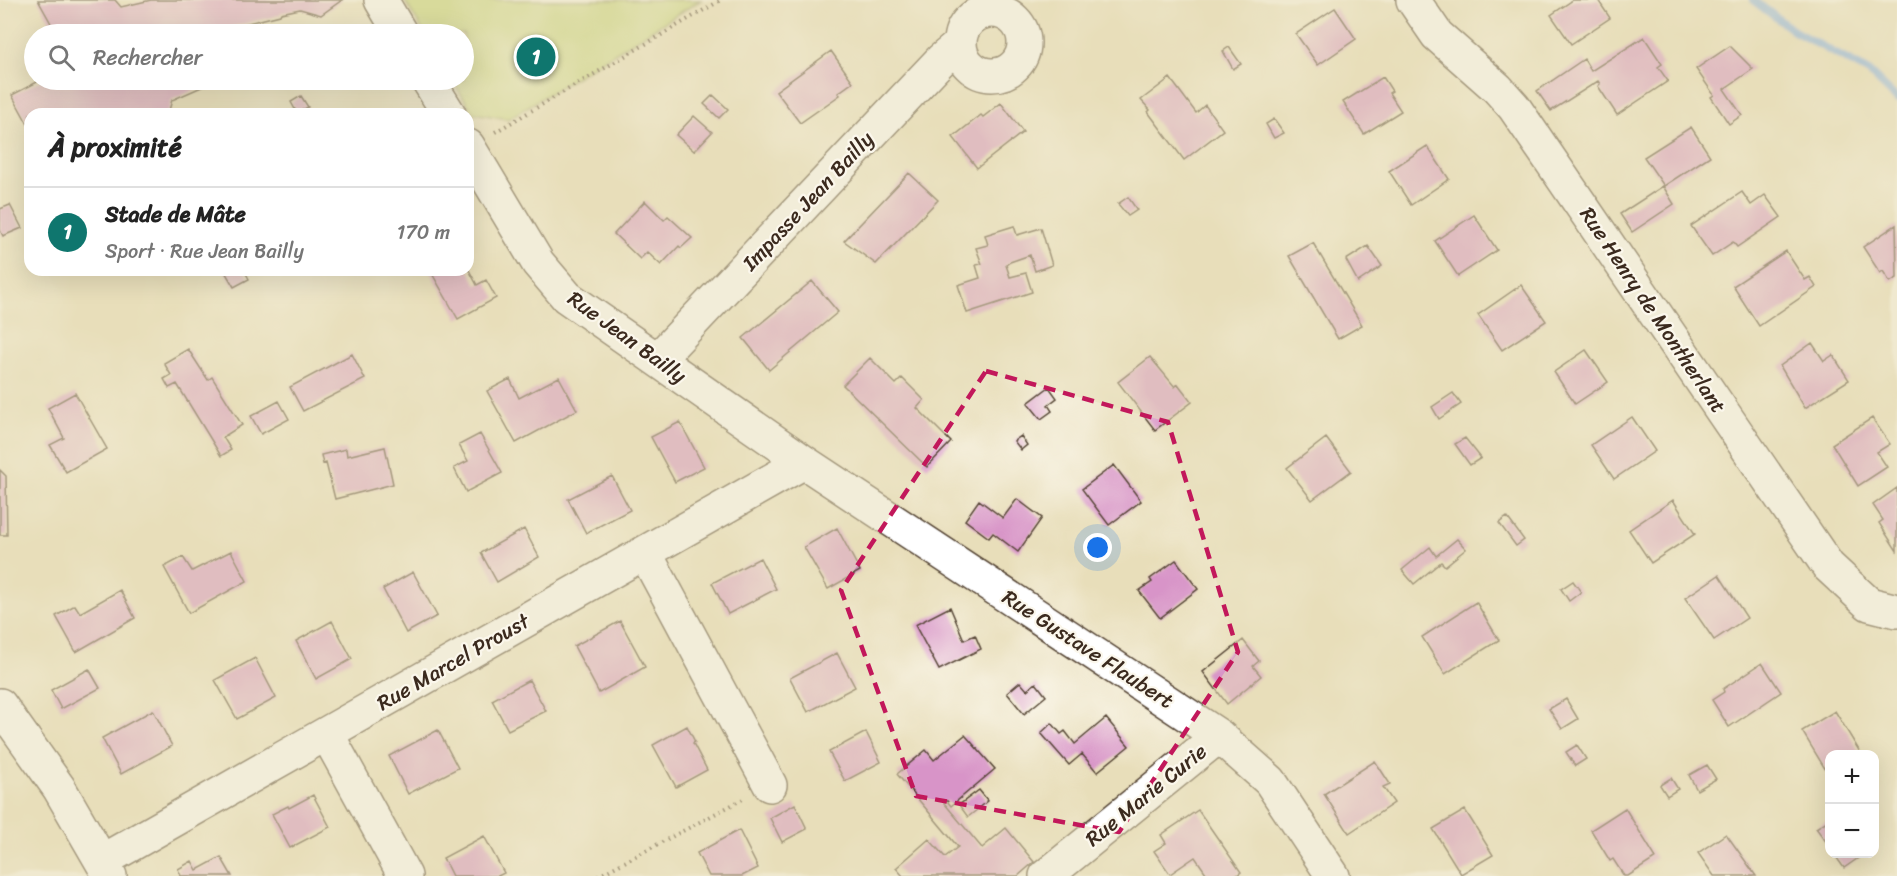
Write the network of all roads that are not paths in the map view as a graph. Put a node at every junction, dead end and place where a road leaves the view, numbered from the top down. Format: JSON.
{"nodes":[{"id":1,"x":381,"y":0,"type":"edge"},
{"id":2,"x":1413,"y":0,"type":"edge"},
{"id":3,"x":395,"y":24,"type":"edge"},
{"id":4,"x":959,"y":45,"type":"dead end"},
{"id":5,"x":434,"y":90,"type":"edge"},
{"id":6,"x":445,"y":108,"type":"edge"},
{"id":7,"x":474,"y":157,"type":"edge"},
{"id":8,"x":658,"y":359,"type":"junction"},
{"id":9,"x":804,"y":462,"type":"junction"},
{"id":10,"x":645,"y":553,"type":"junction"},
{"id":11,"x":1897,"y":611,"type":"edge"},
{"id":12,"x":0,"y":705,"type":"edge"},
{"id":13,"x":327,"y":734,"type":"junction"},
{"id":14,"x":1219,"y":736,"type":"junction"},
{"id":15,"x":770,"y":785,"type":"road end"},
{"id":16,"x":106,"y":869,"type":"edge"},
{"id":17,"x":405,"y":876,"type":"edge"},
{"id":18,"x":1046,"y":876,"type":"edge"},
{"id":19,"x":1334,"y":876,"type":"edge"}],
"edges":[{"from":1,"to":3,"type":"street"},
{"from":2,"to":11,"type":"street","name":"Rue Henry de Montherlant"},
{"from":4,"to":8,"type":"street","name":"Impasse Jean Bailly"},
{"from":5,"to":6,"type":"street"},
{"from":7,"to":8,"type":"street","name":"Rue Jean Bailly"},
{"from":8,"to":9,"type":"street","name":"Rue Jean Bailly"},
{"from":9,"to":10,"type":"street","name":"Rue Marcel Proust"},
{"from":9,"to":14,"type":"street","name":"Rue Gustave Flaubert"},
{"from":10,"to":13,"type":"street","name":"Rue Marcel Proust"},
{"from":10,"to":15,"type":"street"},
{"from":12,"to":16,"type":"street"},
{"from":13,"to":16,"type":"street","name":"Rue Marcel Proust"},
{"from":13,"to":17,"type":"street"},
{"from":14,"to":18,"type":"street","name":"Rue Marie Curie"},
{"from":14,"to":19,"type":"street","name":"Rue Gustave Flaubert"}]}
